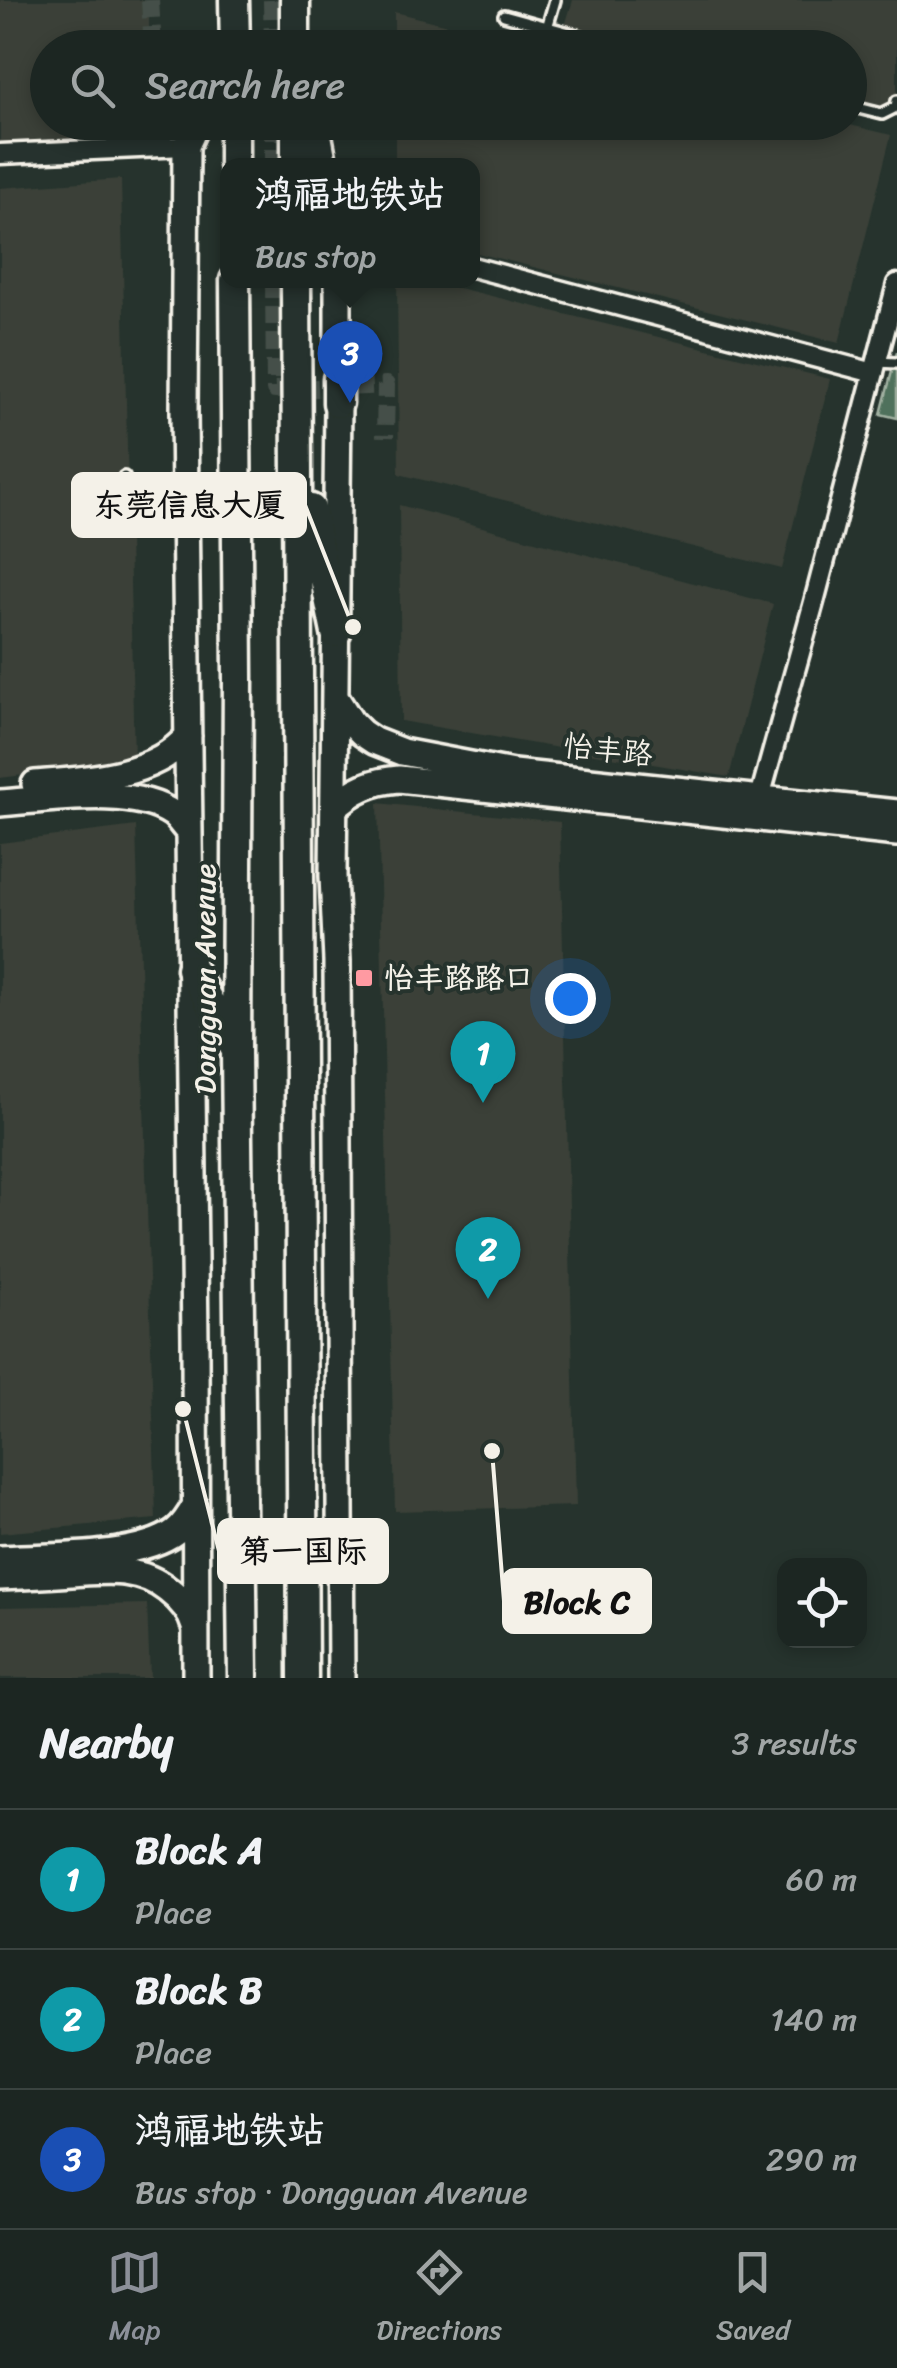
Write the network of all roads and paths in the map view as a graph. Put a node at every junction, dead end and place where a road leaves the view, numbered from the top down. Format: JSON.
{"nodes":[{"id":1,"x":234,"y":0,"type":"edge"},
{"id":2,"x":555,"y":0,"type":"edge"},
{"id":3,"x":504,"y":15,"type":"dead end"},
{"id":4,"x":548,"y":28,"type":"junction"},
{"id":5,"x":234,"y":30,"type":"edge"},
{"id":6,"x":556,"y":30,"type":"edge"},
{"id":7,"x":897,"y":101,"type":"edge"},
{"id":8,"x":867,"y":110,"type":"edge"},
{"id":9,"x":134,"y":140,"type":"edge"},
{"id":10,"x":192,"y":140,"type":"edge"},
{"id":11,"x":0,"y":154,"type":"edge"},
{"id":12,"x":480,"y":269,"type":"edge"},
{"id":13,"x":897,"y":284,"type":"edge"},
{"id":14,"x":235,"y":288,"type":"edge"},
{"id":15,"x":296,"y":288,"type":"edge"},
{"id":16,"x":338,"y":288,"type":"edge"},
{"id":17,"x":897,"y":363,"type":"edge"},
{"id":18,"x":875,"y":368,"type":"junction"},
{"id":19,"x":297,"y":434,"type":"junction"},
{"id":20,"x":124,"y":477,"type":"dead end"},
{"id":21,"x":124,"y":513,"type":"dead end"},
{"id":22,"x":336,"y":633,"type":"junction"},
{"id":23,"x":335,"y":698,"type":"junction"},
{"id":24,"x":188,"y":736,"type":"junction"},
{"id":25,"x":0,"y":786,"type":"edge"},
{"id":26,"x":0,"y":803,"type":"edge"},
{"id":27,"x":334,"y":807,"type":"junction"},
{"id":28,"x":757,"y":809,"type":"junction"},
{"id":29,"x":897,"y":814,"type":"edge"},
{"id":30,"x":189,"y":832,"type":"junction"},
{"id":31,"x":897,"y":832,"type":"edge"},
{"id":32,"x":190,"y":970,"type":"junction"},
{"id":33,"x":236,"y":1051,"type":"junction"},
{"id":34,"x":195,"y":1506,"type":"junction"},
{"id":35,"x":0,"y":1559,"type":"edge"},
{"id":36,"x":0,"y":1577,"type":"edge"},
{"id":37,"x":195,"y":1630,"type":"junction"},
{"id":38,"x":196,"y":1678,"type":"edge"},
{"id":39,"x":243,"y":1678,"type":"edge"},
{"id":40,"x":302,"y":1678,"type":"edge"},
{"id":41,"x":341,"y":1678,"type":"edge"}],
"edges":[{"from":1,"to":5,"type":"main road"},
{"from":2,"to":4,"type":"lane"},
{"from":3,"to":4,"type":"lane"},
{"from":4,"to":6,"type":"lane"},
{"from":7,"to":8,"type":"lane"},
{"from":9,"to":11,"type":"street"},
{"from":10,"to":24,"type":"main road"},
{"from":12,"to":18,"type":"street"},
{"from":13,"to":18,"type":"street"},
{"from":14,"to":33,"type":"main road","name":"Dongguan Avenue"},
{"from":15,"to":19,"type":"main road"},
{"from":16,"to":22,"type":"main road"},
{"from":17,"to":18,"type":"lane"},
{"from":18,"to":28,"type":"street"},
{"from":19,"to":22,"type":"main road"},
{"from":19,"to":40,"type":"main road"},
{"from":20,"to":21,"type":"lane"},
{"from":22,"to":23,"type":"main road"},
{"from":23,"to":27,"type":"main road"},
{"from":23,"to":28,"type":"main road","name":"怡丰路"},
{"from":24,"to":25,"type":"main road"},
{"from":24,"to":30,"type":"main road"},
{"from":26,"to":30,"type":"main road"},
{"from":27,"to":28,"type":"main road","name":"怡丰路"},
{"from":27,"to":41,"type":"main road"},
{"from":28,"to":29,"type":"main road","name":"怡丰路"},
{"from":28,"to":31,"type":"main road","name":"怡丰路"},
{"from":30,"to":32,"type":"main road"},
{"from":32,"to":33,"type":"main road"},
{"from":32,"to":34,"type":"main road"},
{"from":33,"to":39,"type":"main road","name":"Dongguan Avenue"},
{"from":34,"to":35,"type":"main road"},
{"from":34,"to":37,"type":"main road"},
{"from":36,"to":37,"type":"main road"},
{"from":37,"to":38,"type":"main road"}]}
